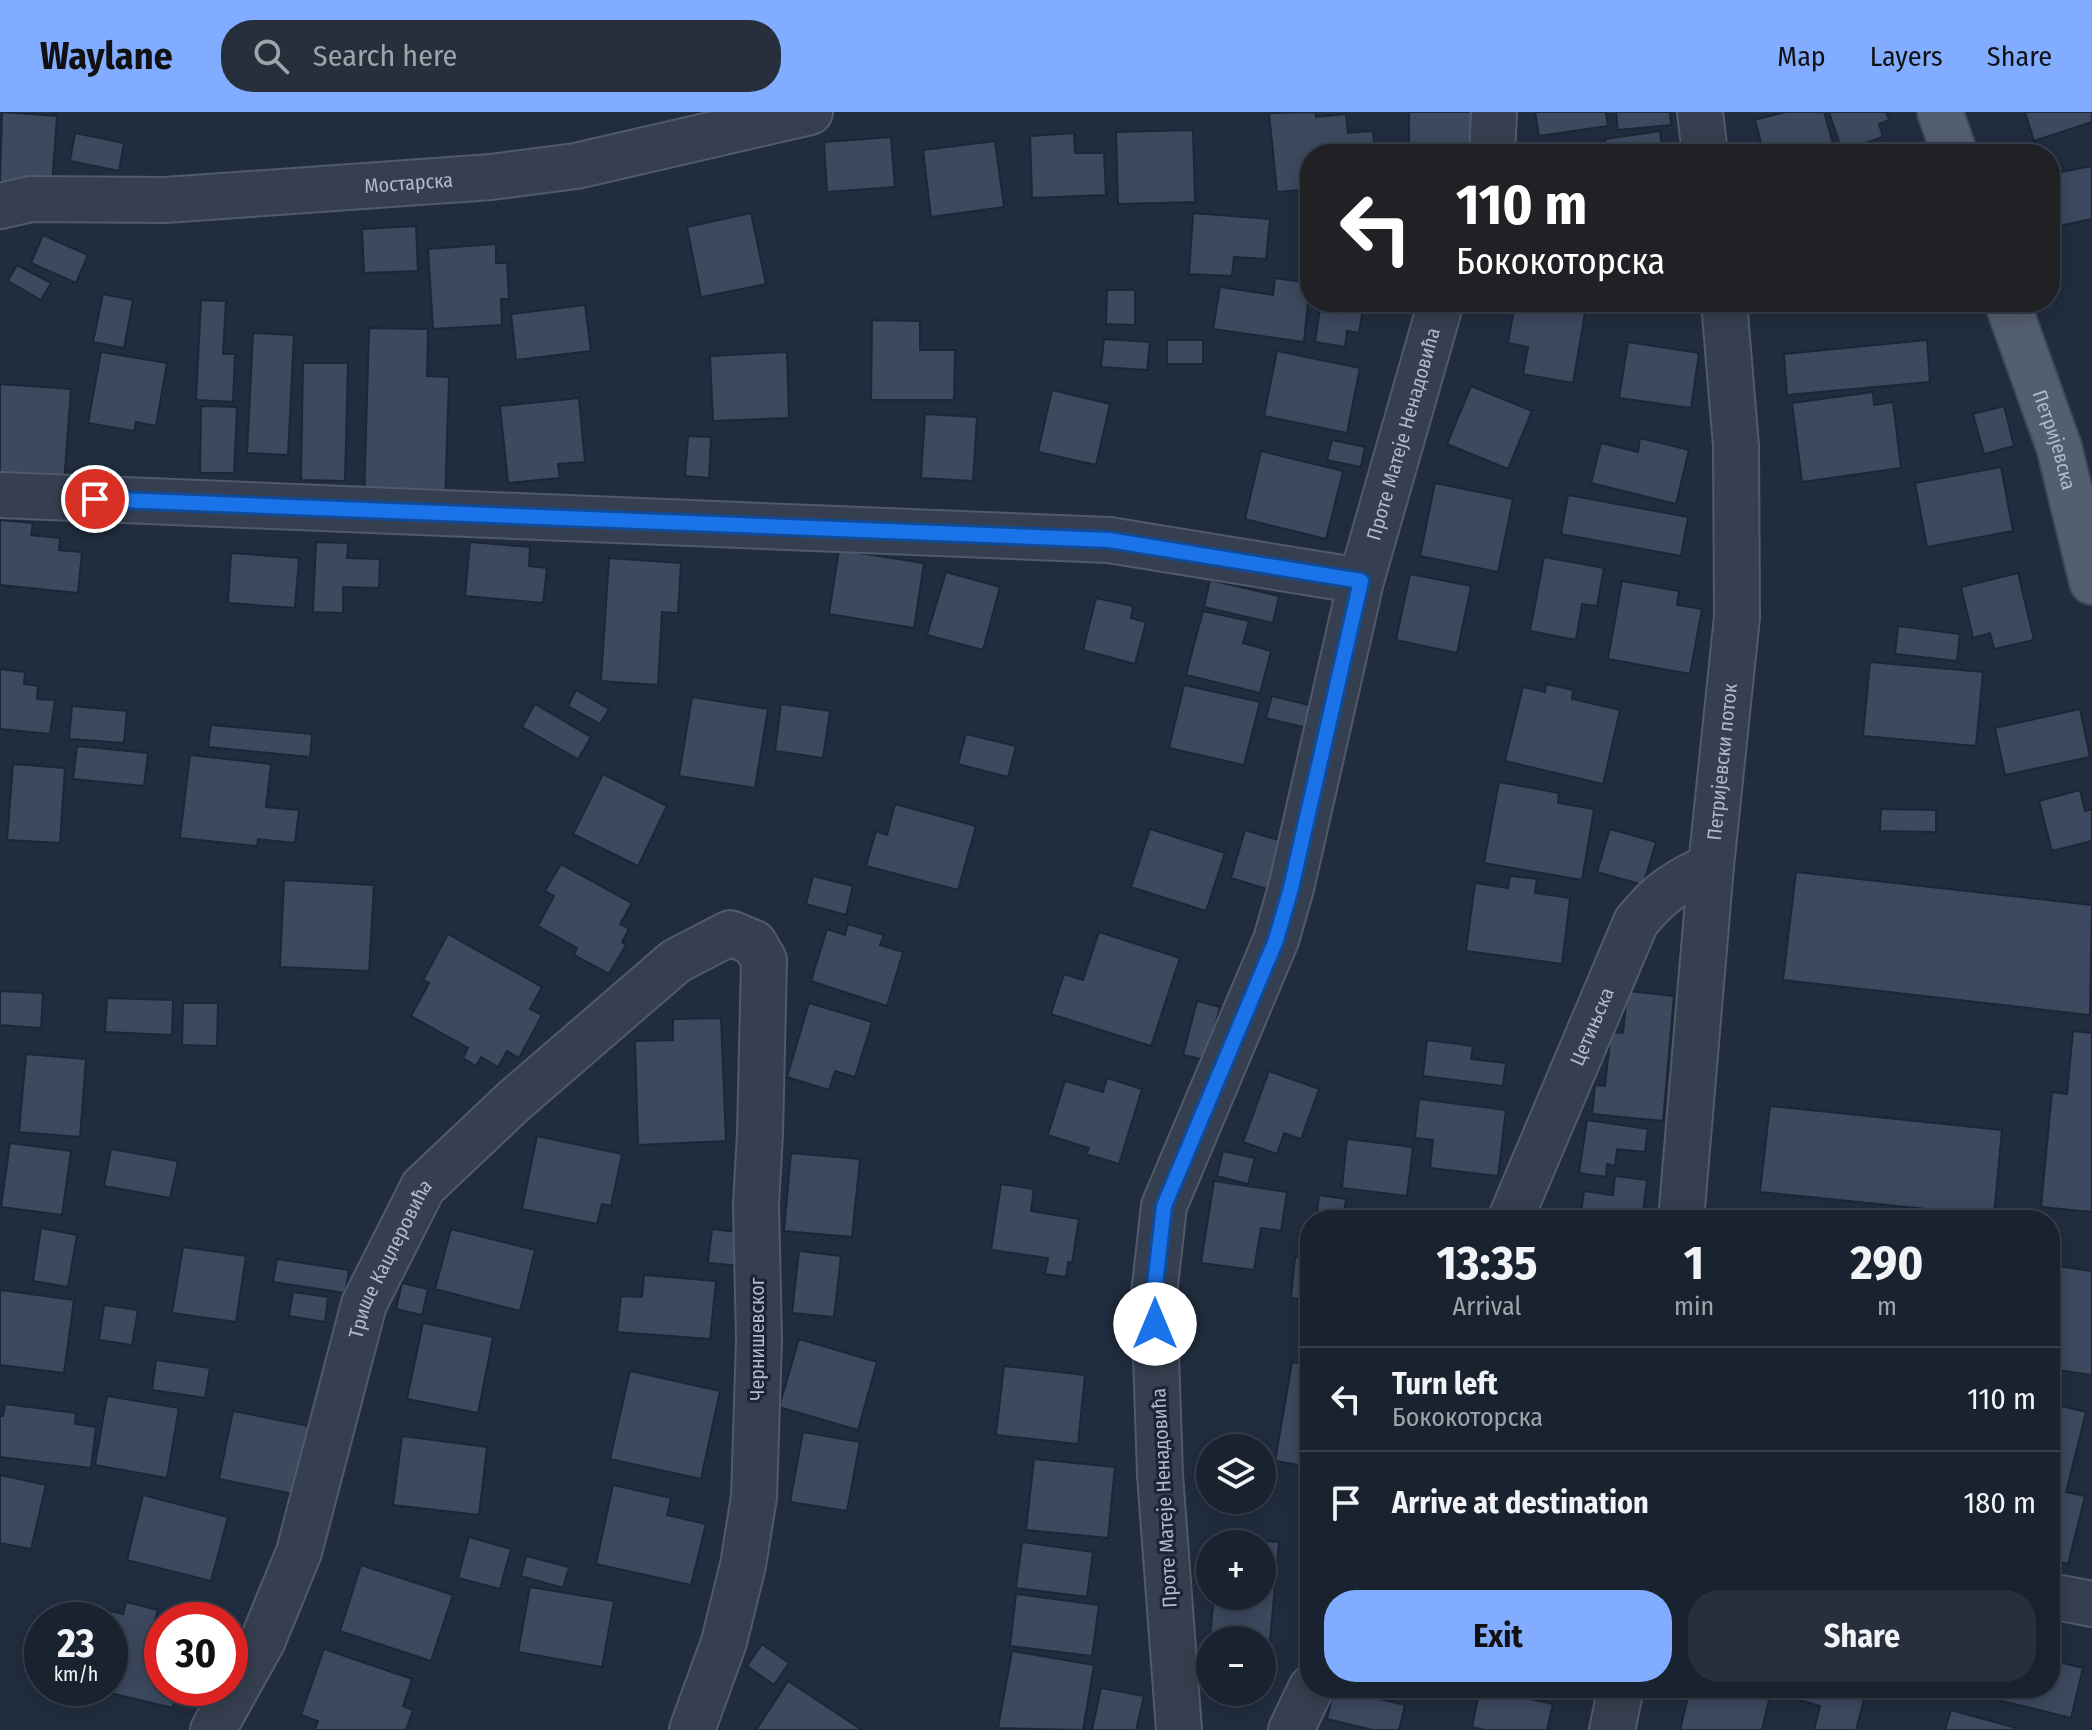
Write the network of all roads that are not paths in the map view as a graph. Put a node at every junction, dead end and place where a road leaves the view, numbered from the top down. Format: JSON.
{"nodes":[{"id":1,"x":810,"y":112,"type":"edge"},
{"id":2,"x":1494,"y":112,"type":"edge"},
{"id":3,"x":1700,"y":112,"type":"edge"},
{"id":4,"x":1940,"y":112,"type":"edge"},
{"id":5,"x":1492,"y":144,"type":"edge"},
{"id":6,"x":1704,"y":144,"type":"edge"},
{"id":7,"x":1951,"y":144,"type":"edge"},
{"id":8,"x":0,"y":206,"type":"edge"},
{"id":9,"x":1438,"y":312,"type":"edge"},
{"id":10,"x":1725,"y":312,"type":"edge"},
{"id":11,"x":2011,"y":312,"type":"edge"},
{"id":12,"x":0,"y":495,"type":"edge"},
{"id":13,"x":1361,"y":581,"type":"junction"},
{"id":14,"x":2092,"y":582,"type":"edge"},
{"id":15,"x":1711,"y":866,"type":"junction"},
{"id":16,"x":754,"y":943,"type":"joint"},
{"id":17,"x":1514,"y":1210,"type":"edge"},
{"id":18,"x":1682,"y":1210,"type":"edge"},
{"id":19,"x":2060,"y":1598,"type":"edge"},
{"id":20,"x":2092,"y":1604,"type":"edge"},
{"id":21,"x":1306,"y":1698,"type":"edge"},
{"id":22,"x":1619,"y":1698,"type":"edge"},
{"id":23,"x":213,"y":1730,"type":"edge"},
{"id":24,"x":692,"y":1730,"type":"edge"},
{"id":25,"x":1179,"y":1730,"type":"edge"},
{"id":26,"x":1291,"y":1730,"type":"edge"},
{"id":27,"x":1612,"y":1730,"type":"edge"}],
"edges":[{"from":1,"to":8,"type":"street","name":"Мостарска"},
{"from":2,"to":5,"type":"street"},
{"from":3,"to":6,"type":"street"},
{"from":4,"to":7,"type":"main road"},
{"from":9,"to":13,"type":"street","name":"Проте Матеје Ненадовића"},
{"from":10,"to":15,"type":"street","name":"Петријевски поток"},
{"from":11,"to":14,"type":"main road","name":"Петријевска"},
{"from":12,"to":13,"type":"street"},
{"from":13,"to":25,"type":"street","name":"Проте Матеје Ненадовића"},
{"from":15,"to":17,"type":"street","name":"Цетињска"},
{"from":15,"to":18,"type":"street","name":"Петријевски поток"},
{"from":16,"to":23,"type":"street","name":"Трише Кацлеровића"},
{"from":16,"to":24,"type":"street","name":"Чернишевског"},
{"from":19,"to":20,"type":"street"},
{"from":21,"to":26,"type":"street"},
{"from":22,"to":27,"type":"street"}]}
